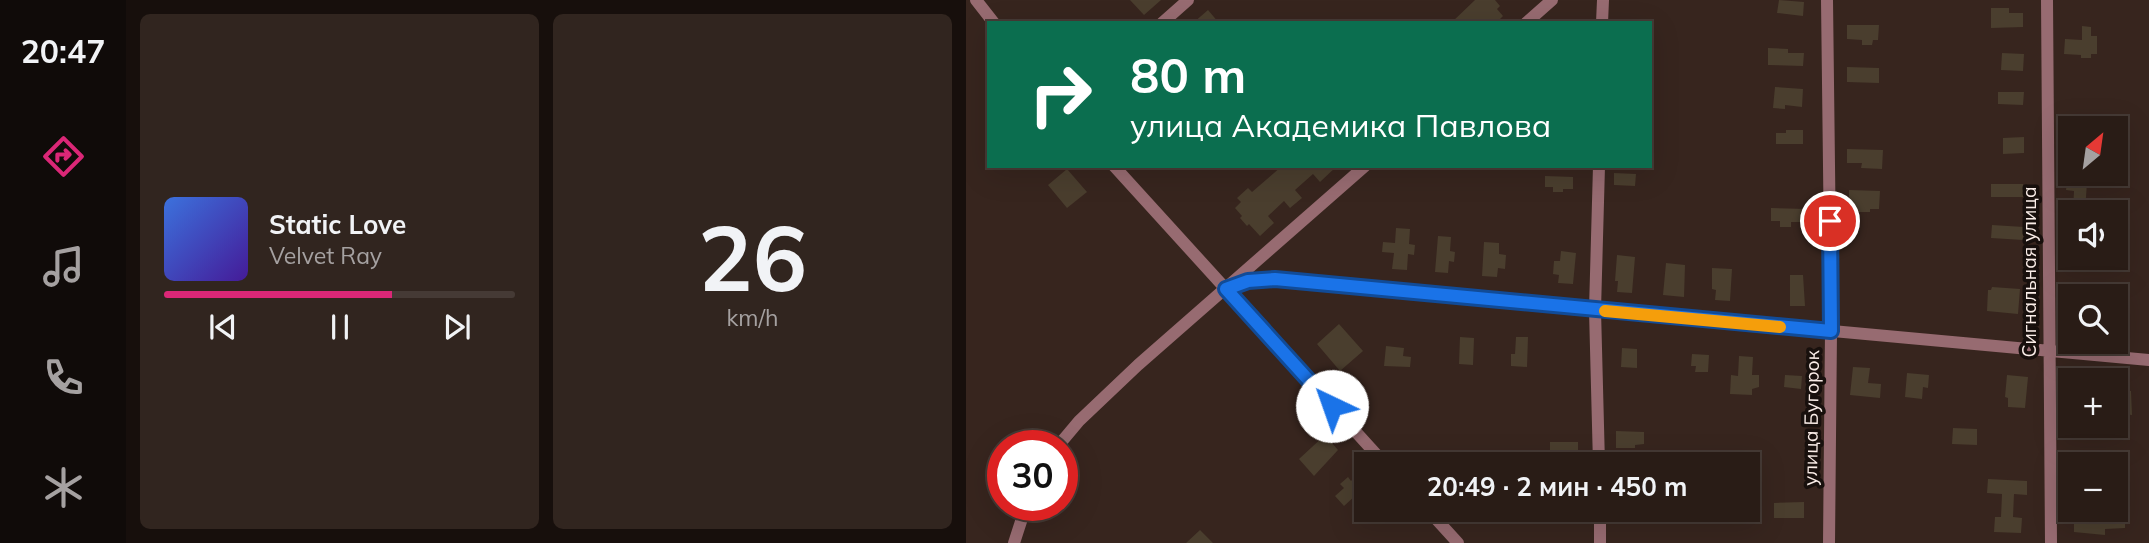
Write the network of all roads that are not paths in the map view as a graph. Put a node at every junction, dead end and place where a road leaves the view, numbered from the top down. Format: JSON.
{"nodes":[{"id":1,"x":976,"y":0,"type":"edge"},
{"id":2,"x":1188,"y":0,"type":"edge"},
{"id":3,"x":1552,"y":0,"type":"edge"},
{"id":4,"x":1603,"y":0,"type":"edge"},
{"id":5,"x":1827,"y":0,"type":"edge"},
{"id":6,"x":2047,"y":0,"type":"edge"},
{"id":7,"x":992,"y":21,"type":"edge"},
{"id":8,"x":1164,"y":21,"type":"edge"},
{"id":9,"x":1528,"y":21,"type":"edge"},
{"id":10,"x":1602,"y":21,"type":"edge"},
{"id":11,"x":1116,"y":168,"type":"edge"},
{"id":12,"x":1363,"y":168,"type":"edge"},
{"id":13,"x":1599,"y":168,"type":"edge"},
{"id":14,"x":1226,"y":289,"type":"junction"},
{"id":15,"x":1595,"y":310,"type":"junction"},
{"id":16,"x":1831,"y":331,"type":"junction"},
{"id":17,"x":2048,"y":351,"type":"junction"},
{"id":18,"x":2149,"y":360,"type":"edge"},
{"id":19,"x":1071,"y":430,"type":"edge"},
{"id":20,"x":1374,"y":452,"type":"edge"},
{"id":21,"x":1598,"y":452,"type":"edge"},
{"id":22,"x":1021,"y":521,"type":"edge"},
{"id":23,"x":1439,"y":522,"type":"edge"},
{"id":24,"x":1600,"y":522,"type":"edge"},
{"id":25,"x":1014,"y":543,"type":"edge"},
{"id":26,"x":1458,"y":543,"type":"edge"},
{"id":27,"x":1600,"y":543,"type":"edge"},
{"id":28,"x":1829,"y":543,"type":"edge"},
{"id":29,"x":2051,"y":543,"type":"edge"}],
"edges":[{"from":1,"to":7,"type":"street"},
{"from":2,"to":8,"type":"street"},
{"from":3,"to":9,"type":"street"},
{"from":4,"to":10,"type":"street"},
{"from":5,"to":16,"type":"street","name":"улица Бугорок"},
{"from":6,"to":17,"type":"street","name":"Сигнальная улица"},
{"from":11,"to":14,"type":"street"},
{"from":12,"to":14,"type":"street"},
{"from":13,"to":15,"type":"street"},
{"from":14,"to":15,"type":"street"},
{"from":14,"to":19,"type":"street"},
{"from":14,"to":20,"type":"street"},
{"from":15,"to":16,"type":"street"},
{"from":15,"to":21,"type":"street"},
{"from":16,"to":17,"type":"street"},
{"from":16,"to":28,"type":"street","name":"улица Бугорок"},
{"from":17,"to":18,"type":"street"},
{"from":17,"to":29,"type":"street","name":"Сигнальная улица"},
{"from":22,"to":25,"type":"street"},
{"from":23,"to":26,"type":"street"},
{"from":24,"to":27,"type":"street"}]}
